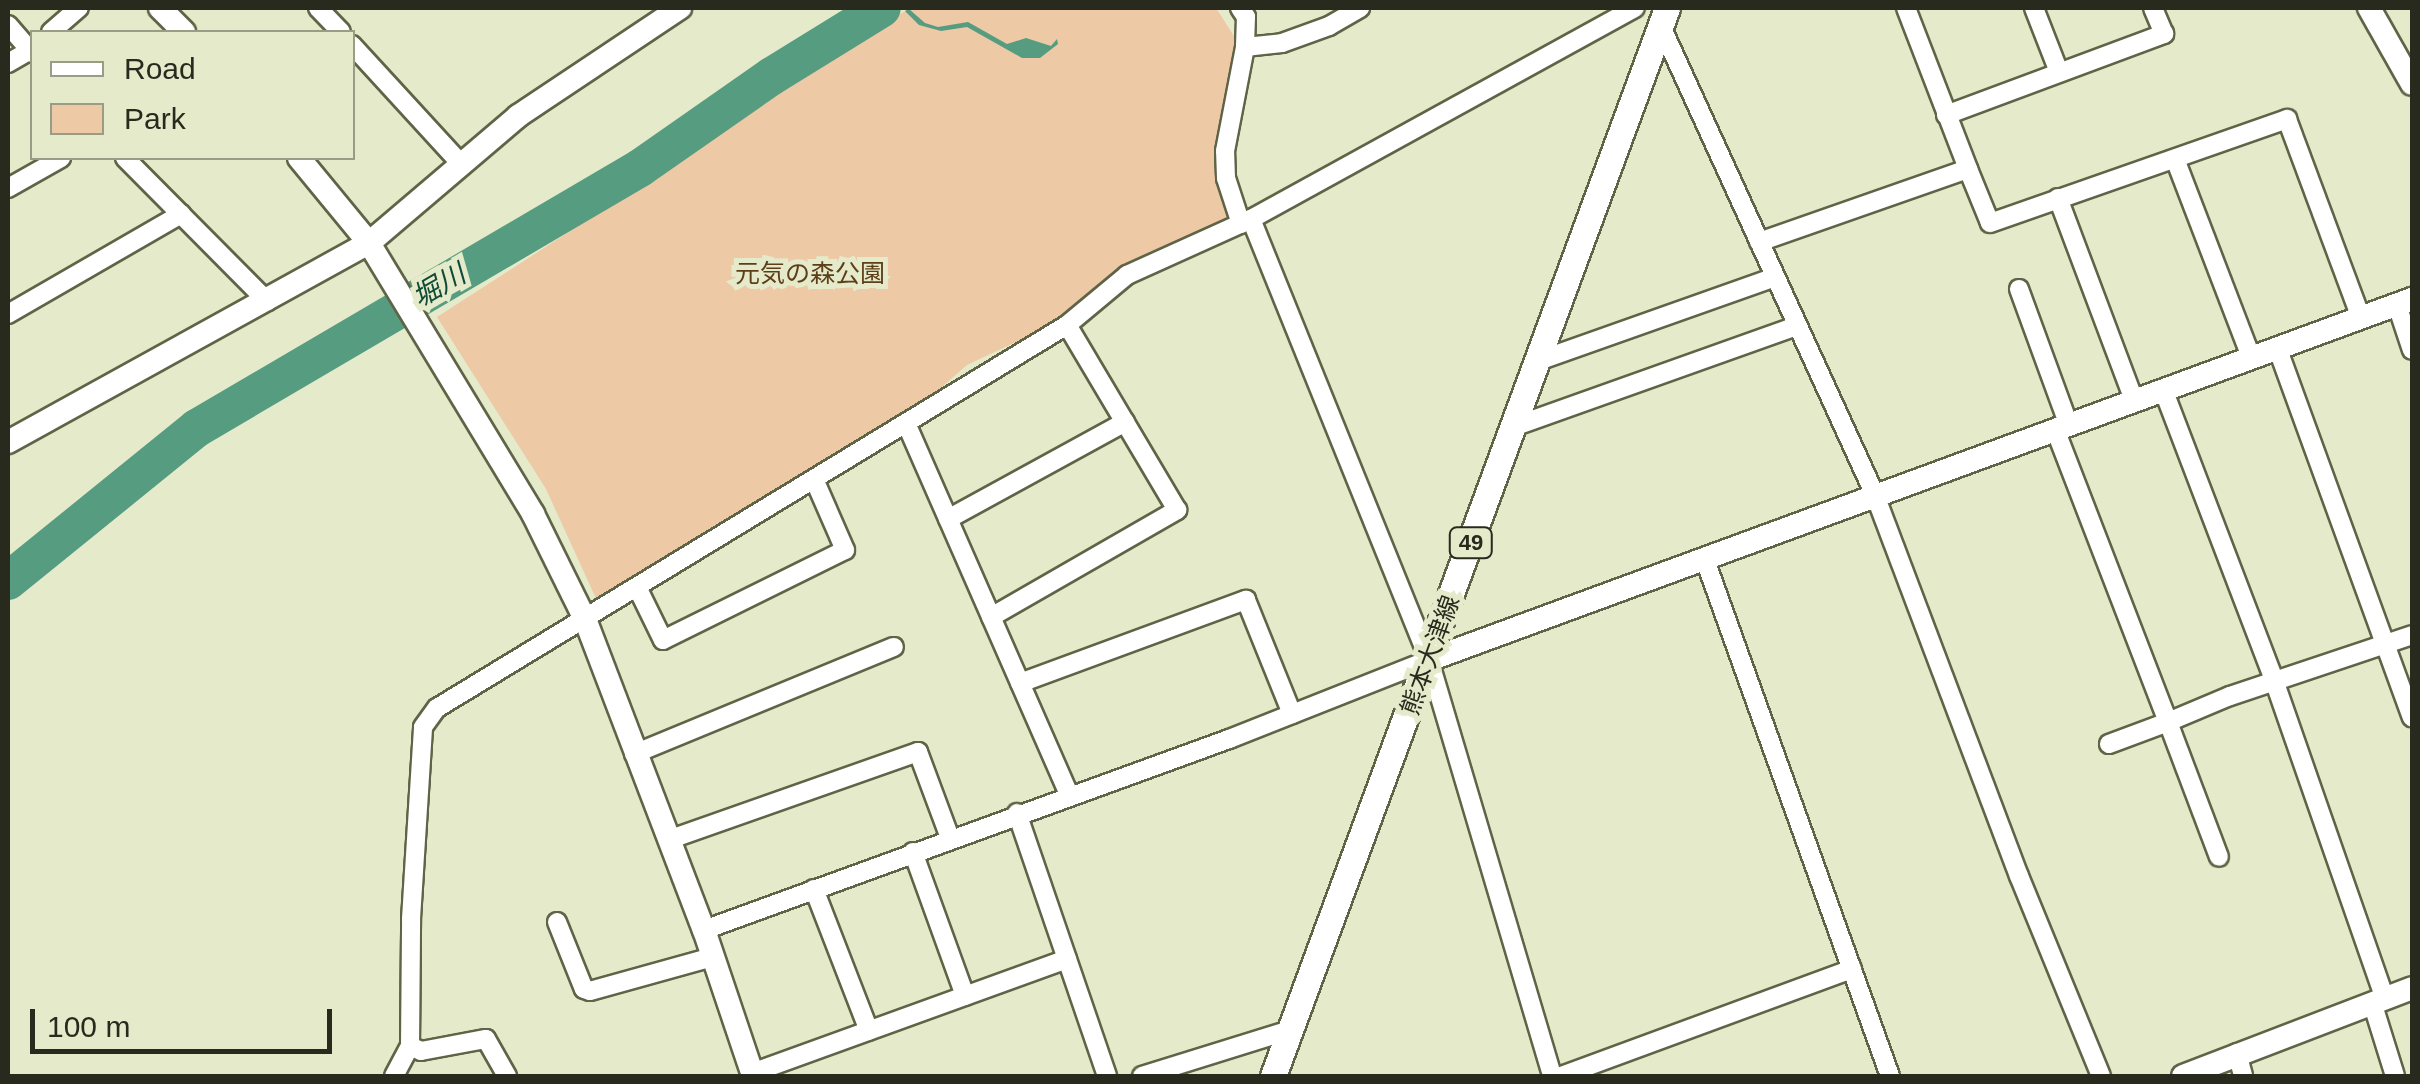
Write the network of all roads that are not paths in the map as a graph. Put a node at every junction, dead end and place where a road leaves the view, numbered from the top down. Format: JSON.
{"nodes":[{"id":1,"x":79,"y":8,"type":"edge"},
{"id":2,"x":160,"y":8,"type":"edge"},
{"id":3,"x":318,"y":8,"type":"edge"},
{"id":4,"x":680,"y":8,"type":"edge"},
{"id":5,"x":1240,"y":8,"type":"edge"},
{"id":6,"x":1360,"y":8,"type":"edge"},
{"id":7,"x":1635,"y":8,"type":"edge"},
{"id":8,"x":1906,"y":8,"type":"edge"},
{"id":9,"x":2034,"y":8,"type":"edge"},
{"id":10,"x":2153,"y":8,"type":"edge"},
{"id":11,"x":2369,"y":8,"type":"edge"},
{"id":12,"x":1664,"y":16,"type":"edge"},
{"id":13,"x":8,"y":25,"type":"edge"},
{"id":14,"x":53,"y":30,"type":"edge"},
{"id":15,"x":182,"y":30,"type":"edge"},
{"id":16,"x":339,"y":30,"type":"edge"},
{"id":17,"x":1246,"y":47,"type":"junction"},
{"id":18,"x":355,"y":48,"type":"edge"},
{"id":19,"x":30,"y":49,"type":"edge"},
{"id":20,"x":2059,"y":72,"type":"junction"},
{"id":21,"x":2412,"y":84,"type":"edge"},
{"id":22,"x":1946,"y":115,"type":"junction"},
{"id":23,"x":2175,"y":159,"type":"junction"},
{"id":24,"x":57,"y":160,"type":"edge"},
{"id":25,"x":127,"y":160,"type":"edge"},
{"id":26,"x":301,"y":160,"type":"edge"},
{"id":27,"x":461,"y":164,"type":"junction"},
{"id":28,"x":1968,"y":168,"type":"junction"},
{"id":29,"x":8,"y":188,"type":"edge"},
{"id":30,"x":2058,"y":198,"type":"junction"},
{"id":31,"x":182,"y":214,"type":"junction"},
{"id":32,"x":1246,"y":222,"type":"junction"},
{"id":33,"x":1758,"y":242,"type":"junction"},
{"id":34,"x":369,"y":243,"type":"junction"},
{"id":35,"x":1775,"y":278,"type":"junction"},
{"id":36,"x":2019,"y":289,"type":"dead end"},
{"id":37,"x":267,"y":301,"type":"junction"},
{"id":38,"x":2405,"y":302,"type":"edge"},
{"id":39,"x":8,"y":314,"type":"edge"},
{"id":40,"x":2361,"y":318,"type":"junction"},
{"id":41,"x":1067,"y":325,"type":"junction"},
{"id":42,"x":1798,"y":326,"type":"junction"},
{"id":43,"x":2276,"y":347,"type":"junction"},
{"id":44,"x":2412,"y":350,"type":"edge"},
{"id":45,"x":2251,"y":357,"type":"junction"},
{"id":46,"x":1538,"y":360,"type":"junction"},
{"id":47,"x":2163,"y":389,"type":"junction"},
{"id":48,"x":2134,"y":400,"type":"junction"},
{"id":49,"x":1126,"y":422,"type":"junction"},
{"id":50,"x":906,"y":424,"type":"junction"},
{"id":51,"x":2062,"y":426,"type":"junction"},
{"id":52,"x":1513,"y":427,"type":"junction"},
{"id":53,"x":8,"y":442,"type":"edge"},
{"id":54,"x":814,"y":479,"type":"junction"},
{"id":55,"x":1875,"y":495,"type":"junction"},
{"id":56,"x":948,"y":519,"type":"junction"},
{"id":57,"x":1704,"y":557,"type":"junction"},
{"id":58,"x":636,"y":587,"type":"junction"},
{"id":59,"x":991,"y":617,"type":"junction"},
{"id":60,"x":585,"y":619,"type":"junction"},
{"id":61,"x":2412,"y":635,"type":"edge"},
{"id":62,"x":2386,"y":644,"type":"junction"},
{"id":63,"x":894,"y":648,"type":"dead end"},
{"id":64,"x":1429,"y":660,"type":"junction"},
{"id":65,"x":2275,"y":682,"type":"junction"},
{"id":66,"x":1020,"y":683,"type":"junction"},
{"id":67,"x":1292,"y":714,"type":"junction"},
{"id":68,"x":2412,"y":717,"type":"edge"},
{"id":69,"x":2168,"y":722,"type":"junction"},
{"id":70,"x":2110,"y":744,"type":"dead end"},
{"id":71,"x":634,"y":754,"type":"junction"},
{"id":72,"x":1069,"y":795,"type":"junction"},
{"id":73,"x":1016,"y":814,"type":"junction"},
{"id":74,"x":950,"y":838,"type":"junction"},
{"id":75,"x":668,"y":840,"type":"junction"},
{"id":76,"x":913,"y":852,"type":"junction"},
{"id":77,"x":2218,"y":857,"type":"dead end"},
{"id":78,"x":814,"y":889,"type":"junction"},
{"id":79,"x":557,"y":922,"type":"dead end"},
{"id":80,"x":704,"y":930,"type":"junction"},
{"id":81,"x":712,"y":957,"type":"junction"},
{"id":82,"x":1067,"y":959,"type":"junction"},
{"id":83,"x":1852,"y":969,"type":"junction"},
{"id":84,"x":2412,"y":988,"type":"edge"},
{"id":85,"x":966,"y":996,"type":"junction"},
{"id":86,"x":2378,"y":1000,"type":"junction"},
{"id":87,"x":1290,"y":1030,"type":"junction"},
{"id":88,"x":869,"y":1031,"type":"junction"},
{"id":89,"x":410,"y":1046,"type":"junction"},
{"id":90,"x":2237,"y":1053,"type":"junction"},
{"id":91,"x":752,"y":1075,"type":"edge"},
{"id":92,"x":394,"y":1076,"type":"edge"},
{"id":93,"x":507,"y":1076,"type":"edge"},
{"id":94,"x":1107,"y":1076,"type":"edge"},
{"id":95,"x":1142,"y":1076,"type":"edge"},
{"id":96,"x":1273,"y":1076,"type":"edge"},
{"id":97,"x":1552,"y":1076,"type":"edge"},
{"id":98,"x":1561,"y":1076,"type":"edge"},
{"id":99,"x":1890,"y":1076,"type":"edge"},
{"id":100,"x":2100,"y":1076,"type":"edge"},
{"id":101,"x":2182,"y":1076,"type":"edge"},
{"id":102,"x":2244,"y":1076,"type":"edge"},
{"id":103,"x":2395,"y":1076,"type":"edge"}],
"edges":[{"from":1,"to":14,"type":"street"},
{"from":2,"to":15,"type":"street"},
{"from":3,"to":16,"type":"street"},
{"from":4,"to":27,"type":"street"},
{"from":5,"to":17,"type":"street"},
{"from":6,"to":17,"type":"street"},
{"from":7,"to":32,"type":"street"},
{"from":8,"to":22,"type":"street"},
{"from":9,"to":20,"type":"street"},
{"from":10,"to":20,"type":"street"},
{"from":11,"to":21,"type":"street"},
{"from":12,"to":33,"type":"street"},
{"from":12,"to":46,"type":"main road","name":"熊本大津線","number":"49"},
{"from":13,"to":19,"type":"street"},
{"from":17,"to":32,"type":"street"},
{"from":18,"to":27,"type":"street"},
{"from":20,"to":22,"type":"street"},
{"from":22,"to":28,"type":"street"},
{"from":23,"to":30,"type":"street"},
{"from":23,"to":40,"type":"street"},
{"from":23,"to":45,"type":"street"},
{"from":24,"to":29,"type":"street"},
{"from":25,"to":31,"type":"street"},
{"from":26,"to":34,"type":"street"},
{"from":27,"to":34,"type":"street"},
{"from":28,"to":30,"type":"street"},
{"from":28,"to":33,"type":"street"},
{"from":30,"to":48,"type":"street"},
{"from":31,"to":37,"type":"street"},
{"from":31,"to":39,"type":"street"},
{"from":32,"to":41,"type":"street"},
{"from":32,"to":64,"type":"street"},
{"from":33,"to":35,"type":"street"},
{"from":34,"to":37,"type":"street"},
{"from":34,"to":60,"type":"street"},
{"from":35,"to":42,"type":"street"},
{"from":35,"to":46,"type":"street"},
{"from":36,"to":51,"type":"street"},
{"from":37,"to":53,"type":"street"},
{"from":38,"to":40,"type":"street"},
{"from":38,"to":44,"type":"street"},
{"from":40,"to":43,"type":"street"},
{"from":41,"to":49,"type":"street"},
{"from":41,"to":50,"type":"street"},
{"from":42,"to":52,"type":"street"},
{"from":42,"to":55,"type":"street"},
{"from":43,"to":45,"type":"street"},
{"from":43,"to":62,"type":"street"},
{"from":45,"to":47,"type":"street"},
{"from":46,"to":52,"type":"main road","name":"熊本大津線","number":"49"},
{"from":47,"to":48,"type":"street"},
{"from":47,"to":65,"type":"street"},
{"from":48,"to":51,"type":"street"},
{"from":49,"to":56,"type":"street"},
{"from":49,"to":59,"type":"street"},
{"from":50,"to":54,"type":"street"},
{"from":50,"to":56,"type":"street"},
{"from":51,"to":55,"type":"street"},
{"from":51,"to":69,"type":"street"},
{"from":52,"to":64,"type":"main road","name":"熊本大津線","number":"49"},
{"from":54,"to":58,"type":"street"},
{"from":54,"to":58,"type":"street"},
{"from":55,"to":57,"type":"street"},
{"from":55,"to":100,"type":"street"},
{"from":56,"to":59,"type":"street"},
{"from":57,"to":64,"type":"street"},
{"from":57,"to":83,"type":"street"},
{"from":58,"to":60,"type":"street"},
{"from":59,"to":66,"type":"street"},
{"from":60,"to":71,"type":"street"},
{"from":60,"to":89,"type":"street"},
{"from":61,"to":62,"type":"street"},
{"from":62,"to":65,"type":"street"},
{"from":62,"to":68,"type":"street"},
{"from":63,"to":71,"type":"street"},
{"from":64,"to":67,"type":"street"},
{"from":64,"to":87,"type":"main road","name":"熊本大津線","number":"49"},
{"from":64,"to":97,"type":"street"},
{"from":65,"to":69,"type":"street"},
{"from":65,"to":86,"type":"street"},
{"from":66,"to":67,"type":"street"},
{"from":66,"to":72,"type":"street"},
{"from":67,"to":72,"type":"street"},
{"from":69,"to":70,"type":"street"},
{"from":69,"to":77,"type":"street"},
{"from":71,"to":75,"type":"street"},
{"from":72,"to":73,"type":"street"},
{"from":73,"to":74,"type":"street"},
{"from":73,"to":82,"type":"street"},
{"from":74,"to":75,"type":"street"},
{"from":74,"to":76,"type":"street"},
{"from":75,"to":80,"type":"street"},
{"from":76,"to":78,"type":"street"},
{"from":76,"to":85,"type":"street"},
{"from":78,"to":80,"type":"street"},
{"from":78,"to":88,"type":"street"},
{"from":79,"to":81,"type":"street"},
{"from":80,"to":81,"type":"street"},
{"from":81,"to":91,"type":"street"},
{"from":82,"to":85,"type":"street"},
{"from":82,"to":94,"type":"street"},
{"from":83,"to":98,"type":"street"},
{"from":83,"to":99,"type":"street"},
{"from":84,"to":86,"type":"street"},
{"from":85,"to":88,"type":"street"},
{"from":86,"to":90,"type":"street"},
{"from":86,"to":103,"type":"street"},
{"from":87,"to":95,"type":"street"},
{"from":87,"to":96,"type":"main road","name":"熊本大津線","number":"49"},
{"from":88,"to":91,"type":"street"},
{"from":89,"to":92,"type":"street"},
{"from":89,"to":93,"type":"street"},
{"from":90,"to":101,"type":"street"},
{"from":90,"to":102,"type":"street"}]}
